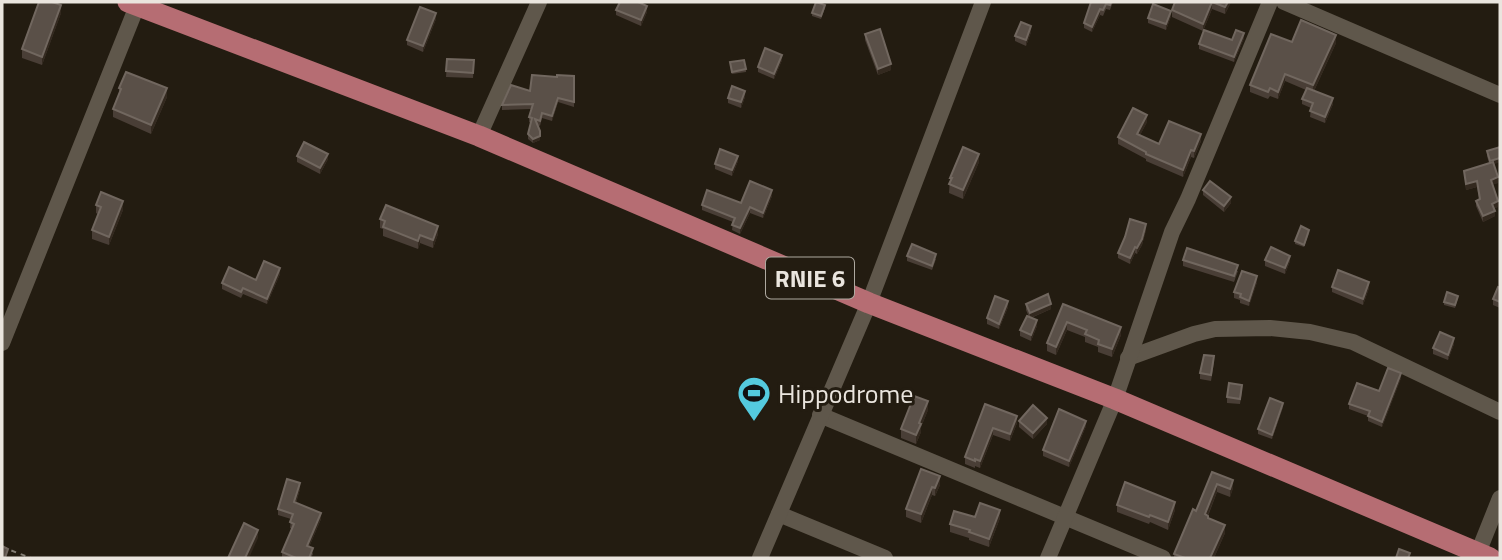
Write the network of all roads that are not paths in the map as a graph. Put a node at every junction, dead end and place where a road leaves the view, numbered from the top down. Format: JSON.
{"nodes":[{"id":1,"x":539,"y":2,"type":"edge"},
{"id":2,"x":983,"y":2,"type":"edge"},
{"id":3,"x":1270,"y":2,"type":"edge"},
{"id":4,"x":1284,"y":2,"type":"edge"},
{"id":5,"x":132,"y":4,"type":"edge"},
{"id":6,"x":1500,"y":95,"type":"edge"},
{"id":7,"x":479,"y":136,"type":"junction"},
{"id":8,"x":869,"y":303,"type":"junction"},
{"id":9,"x":2,"y":342,"type":"edge"},
{"id":10,"x":1128,"y":358,"type":"junction"},
{"id":11,"x":1115,"y":399,"type":"junction"},
{"id":12,"x":1500,"y":412,"type":"edge"},
{"id":13,"x":820,"y":415,"type":"junction"},
{"id":14,"x":1500,"y":498,"type":"edge"},
{"id":15,"x":779,"y":514,"type":"junction"},
{"id":16,"x":1065,"y":517,"type":"junction"},
{"id":17,"x":1481,"y":557,"type":"edge"},
{"id":18,"x":760,"y":558,"type":"edge"},
{"id":19,"x":885,"y":558,"type":"edge"},
{"id":20,"x":1048,"y":558,"type":"edge"},
{"id":21,"x":1163,"y":558,"type":"edge"}],
"edges":[{"from":1,"to":7,"type":"street"},
{"from":2,"to":8,"type":"street"},
{"from":3,"to":10,"type":"street"},
{"from":4,"to":6,"type":"street"},
{"from":5,"to":7,"type":"main road","number":"RNIE 6"},
{"from":5,"to":9,"type":"street"},
{"from":7,"to":8,"type":"main road","number":"RNIE 6"},
{"from":8,"to":11,"type":"main road","number":"RNIE 6"},
{"from":8,"to":13,"type":"street"},
{"from":10,"to":11,"type":"street"},
{"from":10,"to":12,"type":"street"},
{"from":11,"to":16,"type":"street"},
{"from":11,"to":17,"type":"main road","number":"RNIE 6"},
{"from":13,"to":15,"type":"street"},
{"from":13,"to":16,"type":"street"},
{"from":14,"to":17,"type":"street"},
{"from":15,"to":18,"type":"street"},
{"from":15,"to":19,"type":"street"},
{"from":16,"to":20,"type":"street"},
{"from":16,"to":21,"type":"street"}]}
